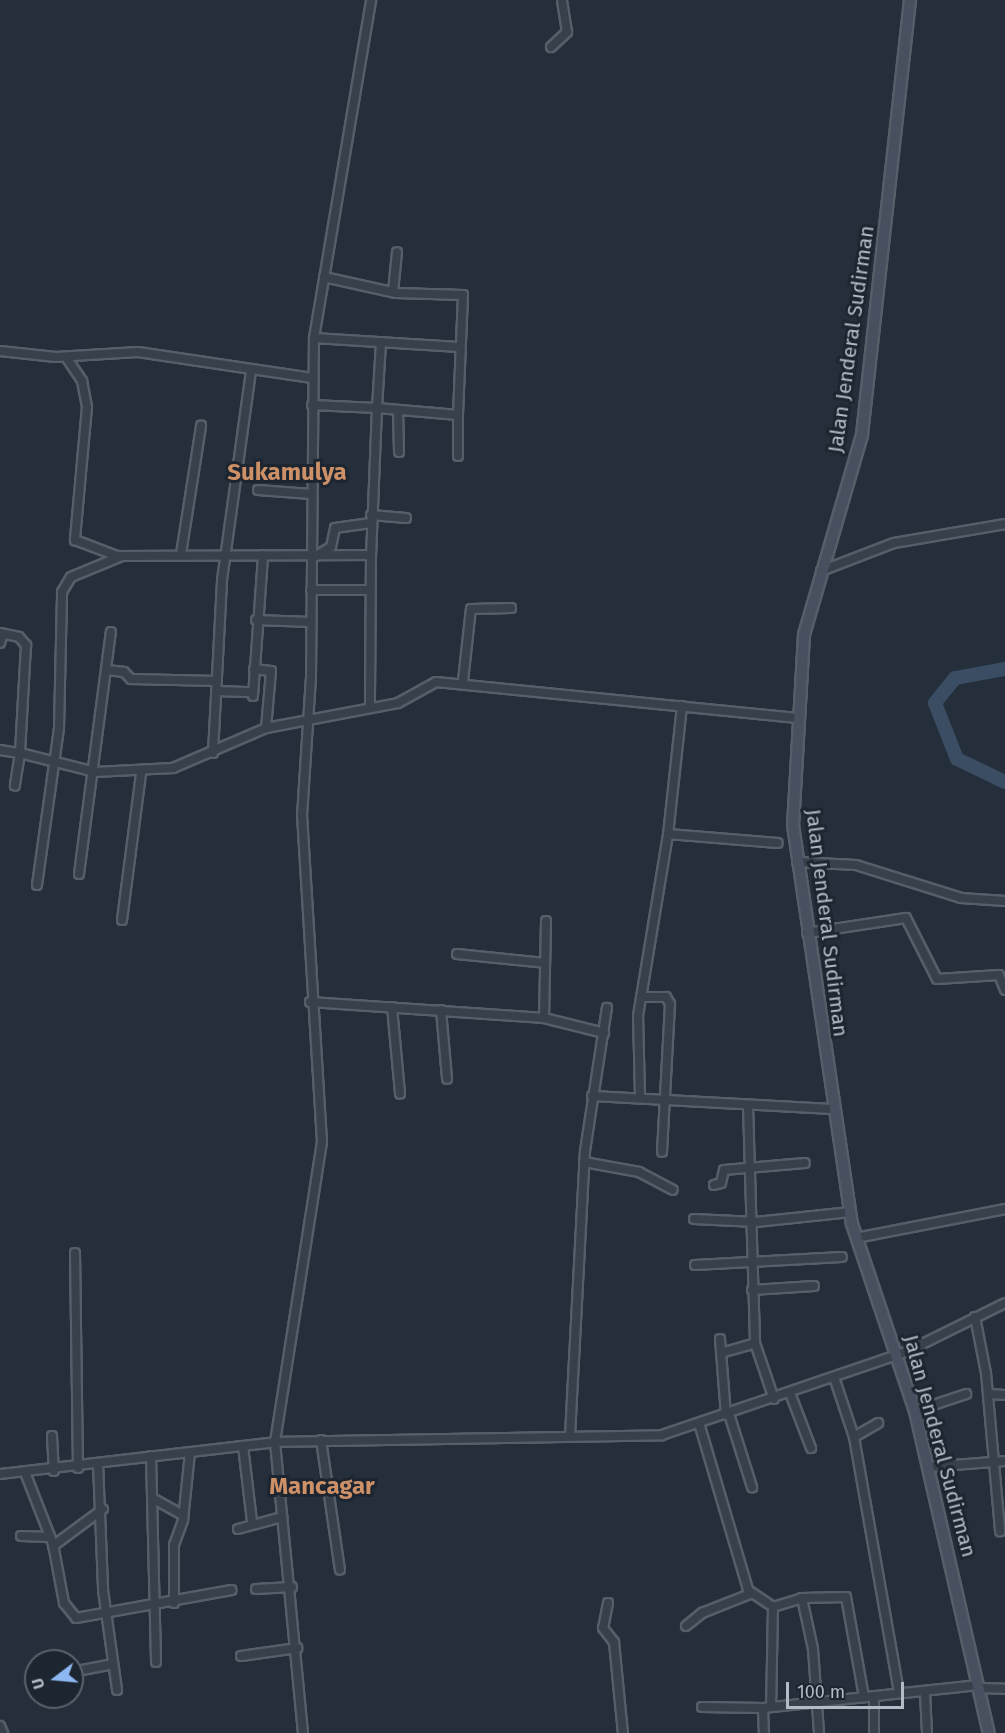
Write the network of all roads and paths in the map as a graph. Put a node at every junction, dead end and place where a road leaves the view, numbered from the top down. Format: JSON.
{"nodes":[{"id":1,"x":371,"y":0,"type":"edge"},
{"id":2,"x":562,"y":0,"type":"edge"},
{"id":3,"x":910,"y":0,"type":"edge"},
{"id":4,"x":551,"y":47,"type":"dead end"},
{"id":5,"x":397,"y":252,"type":"dead end"},
{"id":6,"x":324,"y":277,"type":"junction"},
{"id":7,"x":393,"y":292,"type":"junction"},
{"id":8,"x":314,"y":338,"type":"junction"},
{"id":9,"x":381,"y":342,"type":"junction"},
{"id":10,"x":459,"y":347,"type":"junction"},
{"id":11,"x":0,"y":351,"type":"edge"},
{"id":12,"x":66,"y":357,"type":"junction"},
{"id":13,"x":251,"y":370,"type":"junction"},
{"id":14,"x":312,"y":378,"type":"junction"},
{"id":15,"x":312,"y":405,"type":"junction"},
{"id":16,"x":377,"y":408,"type":"junction"},
{"id":17,"x":398,"y":410,"type":"junction"},
{"id":18,"x":458,"y":415,"type":"junction"},
{"id":19,"x":201,"y":426,"type":"dead end"},
{"id":20,"x":399,"y":452,"type":"dead end"},
{"id":21,"x":458,"y":456,"type":"dead end"},
{"id":22,"x":258,"y":490,"type":"dead end"},
{"id":23,"x":311,"y":494,"type":"junction"},
{"id":24,"x":406,"y":518,"type":"dead end"},
{"id":25,"x":371,"y":519,"type":"junction"},
{"id":26,"x":1005,"y":524,"type":"edge"},
{"id":27,"x":181,"y":554,"type":"junction"},
{"id":28,"x":225,"y":554,"type":"junction"},
{"id":29,"x":262,"y":555,"type":"junction"},
{"id":30,"x":371,"y":555,"type":"junction"},
{"id":31,"x":313,"y":556,"type":"junction"},
{"id":32,"x":119,"y":557,"type":"junction"},
{"id":33,"x":819,"y":572,"type":"junction"},
{"id":34,"x":311,"y":590,"type":"junction"},
{"id":35,"x":369,"y":590,"type":"junction"},
{"id":36,"x":511,"y":608,"type":"dead end"},
{"id":37,"x":256,"y":620,"type":"junction"},
{"id":38,"x":311,"y":622,"type":"junction"},
{"id":39,"x":111,"y":632,"type":"dead end"},
{"id":40,"x":2,"y":633,"type":"edge"},
{"id":41,"x":0,"y":644,"type":"edge"},
{"id":42,"x":254,"y":669,"type":"junction"},
{"id":43,"x":107,"y":670,"type":"junction"},
{"id":44,"x":217,"y":681,"type":"junction"},
{"id":45,"x":463,"y":681,"type":"junction"},
{"id":46,"x":217,"y":691,"type":"junction"},
{"id":47,"x":370,"y":705,"type":"junction"},
{"id":48,"x":682,"y":705,"type":"junction"},
{"id":49,"x":797,"y":718,"type":"junction"},
{"id":50,"x":309,"y":719,"type":"junction"},
{"id":51,"x":266,"y":728,"type":"junction"},
{"id":52,"x":0,"y":750,"type":"edge"},
{"id":53,"x":20,"y":753,"type":"junction"},
{"id":54,"x":213,"y":753,"type":"junction"},
{"id":55,"x":54,"y":766,"type":"junction"},
{"id":56,"x":95,"y":772,"type":"junction"},
{"id":57,"x":141,"y":773,"type":"junction"},
{"id":58,"x":15,"y":786,"type":"dead end"},
{"id":59,"x":668,"y":834,"type":"junction"},
{"id":60,"x":778,"y":843,"type":"dead end"},
{"id":61,"x":797,"y":862,"type":"junction"},
{"id":62,"x":79,"y":874,"type":"dead end"},
{"id":63,"x":37,"y":885,"type":"dead end"},
{"id":64,"x":1005,"y":901,"type":"edge"},
{"id":65,"x":122,"y":920,"type":"dead end"},
{"id":66,"x":546,"y":921,"type":"dead end"},
{"id":67,"x":807,"y":933,"type":"junction"},
{"id":68,"x":458,"y":954,"type":"dead end"},
{"id":69,"x":545,"y":963,"type":"junction"},
{"id":70,"x":1005,"y":990,"type":"edge"},
{"id":71,"x":641,"y":997,"type":"junction"},
{"id":72,"x":310,"y":1002,"type":"junction"},
{"id":73,"x":392,"y":1007,"type":"junction"},
{"id":74,"x":607,"y":1008,"type":"dead end"},
{"id":75,"x":441,"y":1010,"type":"junction"},
{"id":76,"x":544,"y":1018,"type":"junction"},
{"id":77,"x":604,"y":1033,"type":"junction"},
{"id":78,"x":447,"y":1079,"type":"dead end"},
{"id":79,"x":400,"y":1094,"type":"dead end"},
{"id":80,"x":592,"y":1096,"type":"junction"},
{"id":81,"x":640,"y":1096,"type":"junction"},
{"id":82,"x":664,"y":1097,"type":"junction"},
{"id":83,"x":748,"y":1105,"type":"junction"},
{"id":84,"x":833,"y":1109,"type":"junction"},
{"id":85,"x":662,"y":1152,"type":"dead end"},
{"id":86,"x":584,"y":1162,"type":"junction"},
{"id":87,"x":805,"y":1163,"type":"dead end"},
{"id":88,"x":746,"y":1167,"type":"junction"},
{"id":89,"x":714,"y":1185,"type":"dead end"},
{"id":90,"x":673,"y":1190,"type":"dead end"},
{"id":91,"x":1005,"y":1209,"type":"edge"},
{"id":92,"x":850,"y":1212,"type":"junction"},
{"id":93,"x":694,"y":1219,"type":"dead end"},
{"id":94,"x":749,"y":1221,"type":"junction"},
{"id":95,"x":856,"y":1238,"type":"junction"},
{"id":96,"x":75,"y":1253,"type":"dead end"},
{"id":97,"x":842,"y":1257,"type":"dead end"},
{"id":98,"x":695,"y":1265,"type":"dead end"},
{"id":99,"x":751,"y":1266,"type":"junction"},
{"id":100,"x":814,"y":1286,"type":"dead end"},
{"id":101,"x":752,"y":1290,"type":"junction"},
{"id":102,"x":1005,"y":1305,"type":"edge"},
{"id":103,"x":975,"y":1317,"type":"junction"},
{"id":104,"x":720,"y":1339,"type":"dead end"},
{"id":105,"x":754,"y":1344,"type":"junction"},
{"id":106,"x":721,"y":1353,"type":"junction"},
{"id":107,"x":898,"y":1354,"type":"junction"},
{"id":108,"x":834,"y":1377,"type":"junction"},
{"id":109,"x":988,"y":1392,"type":"junction"},
{"id":110,"x":790,"y":1393,"type":"junction"},
{"id":111,"x":966,"y":1394,"type":"dead end"},
{"id":112,"x":1005,"y":1395,"type":"edge"},
{"id":113,"x":774,"y":1398,"type":"junction"},
{"id":114,"x":913,"y":1407,"type":"junction"},
{"id":115,"x":727,"y":1414,"type":"junction"},
{"id":116,"x":699,"y":1423,"type":"junction"},
{"id":117,"x":878,"y":1423,"type":"dead end"},
{"id":118,"x":853,"y":1433,"type":"junction"},
{"id":119,"x":52,"y":1436,"type":"dead end"},
{"id":120,"x":570,"y":1436,"type":"junction"},
{"id":121,"x":321,"y":1440,"type":"junction"},
{"id":122,"x":275,"y":1442,"type":"junction"},
{"id":123,"x":243,"y":1446,"type":"junction"},
{"id":124,"x":811,"y":1448,"type":"dead end"},
{"id":125,"x":190,"y":1452,"type":"junction"},
{"id":126,"x":151,"y":1456,"type":"junction"},
{"id":127,"x":1005,"y":1461,"type":"edge"},
{"id":128,"x":995,"y":1462,"type":"junction"},
{"id":129,"x":98,"y":1463,"type":"junction"},
{"id":130,"x":929,"y":1467,"type":"junction"},
{"id":131,"x":78,"y":1468,"type":"junction"},
{"id":132,"x":54,"y":1471,"type":"junction"},
{"id":133,"x":0,"y":1474,"type":"edge"},
{"id":134,"x":26,"y":1475,"type":"junction"},
{"id":135,"x":752,"y":1487,"type":"dead end"},
{"id":136,"x":152,"y":1501,"type":"junction"},
{"id":137,"x":103,"y":1505,"type":"junction"},
{"id":138,"x":282,"y":1517,"type":"junction"},
{"id":139,"x":182,"y":1519,"type":"junction"},
{"id":140,"x":252,"y":1519,"type":"junction"},
{"id":141,"x":238,"y":1529,"type":"dead end"},
{"id":142,"x":1000,"y":1531,"type":"dead end"},
{"id":143,"x":21,"y":1536,"type":"dead end"},
{"id":144,"x":52,"y":1541,"type":"junction"},
{"id":145,"x":340,"y":1570,"type":"dead end"},
{"id":146,"x":292,"y":1587,"type":"junction"},
{"id":147,"x":256,"y":1589,"type":"dead end"},
{"id":148,"x":232,"y":1590,"type":"dead end"},
{"id":149,"x":750,"y":1594,"type":"junction"},
{"id":150,"x":802,"y":1598,"type":"junction"},
{"id":151,"x":174,"y":1603,"type":"junction"},
{"id":152,"x":608,"y":1603,"type":"dead end"},
{"id":153,"x":152,"y":1605,"type":"junction"},
{"id":154,"x":773,"y":1607,"type":"junction"},
{"id":155,"x":106,"y":1613,"type":"junction"},
{"id":156,"x":686,"y":1626,"type":"dead end"},
{"id":157,"x":297,"y":1648,"type":"junction"},
{"id":158,"x":241,"y":1656,"type":"dead end"},
{"id":159,"x":156,"y":1662,"type":"dead end"},
{"id":160,"x":113,"y":1664,"type":"junction"},
{"id":161,"x":84,"y":1670,"type":"edge"},
{"id":162,"x":980,"y":1687,"type":"junction"},
{"id":163,"x":1005,"y":1689,"type":"edge"},
{"id":164,"x":117,"y":1690,"type":"dead end"},
{"id":165,"x":899,"y":1693,"type":"junction"},
{"id":166,"x":925,"y":1693,"type":"junction"},
{"id":167,"x":874,"y":1696,"type":"junction"},
{"id":168,"x":864,"y":1697,"type":"junction"},
{"id":169,"x":818,"y":1702,"type":"junction"},
{"id":170,"x":702,"y":1707,"type":"dead end"},
{"id":171,"x":767,"y":1707,"type":"junction"},
{"id":172,"x":0,"y":1726,"type":"edge"},
{"id":173,"x":3,"y":1733,"type":"edge"},
{"id":174,"x":303,"y":1733,"type":"edge"},
{"id":175,"x":623,"y":1733,"type":"edge"},
{"id":176,"x":764,"y":1733,"type":"edge"},
{"id":177,"x":819,"y":1733,"type":"edge"},
{"id":178,"x":874,"y":1733,"type":"edge"},
{"id":179,"x":927,"y":1733,"type":"edge"},
{"id":180,"x":989,"y":1733,"type":"edge"}],
"edges":[{"from":1,"to":6,"type":"street"},
{"from":2,"to":4,"type":"street"},
{"from":3,"to":33,"type":"main road","name":"Jalan Jenderal Sudirman"},
{"from":5,"to":7,"type":"street"},
{"from":6,"to":7,"type":"street"},
{"from":6,"to":8,"type":"street"},
{"from":7,"to":10,"type":"street"},
{"from":8,"to":9,"type":"street"},
{"from":8,"to":14,"type":"street"},
{"from":9,"to":10,"type":"street"},
{"from":9,"to":16,"type":"street"},
{"from":10,"to":18,"type":"street"},
{"from":11,"to":12,"type":"street"},
{"from":12,"to":13,"type":"street"},
{"from":12,"to":32,"type":"street"},
{"from":13,"to":14,"type":"street"},
{"from":13,"to":28,"type":"street"},
{"from":14,"to":15,"type":"street"},
{"from":15,"to":16,"type":"street"},
{"from":15,"to":23,"type":"street"},
{"from":16,"to":17,"type":"street"},
{"from":16,"to":25,"type":"street"},
{"from":17,"to":18,"type":"street"},
{"from":17,"to":20,"type":"street"},
{"from":18,"to":21,"type":"street"},
{"from":19,"to":27,"type":"street"},
{"from":22,"to":23,"type":"street"},
{"from":23,"to":31,"type":"street"},
{"from":24,"to":25,"type":"street"},
{"from":25,"to":30,"type":"street"},
{"from":25,"to":31,"type":"street"},
{"from":26,"to":33,"type":"street"},
{"from":27,"to":28,"type":"street"},
{"from":27,"to":32,"type":"street"},
{"from":28,"to":29,"type":"street"},
{"from":28,"to":44,"type":"street"},
{"from":29,"to":31,"type":"street"},
{"from":29,"to":37,"type":"street"},
{"from":30,"to":31,"type":"street"},
{"from":30,"to":35,"type":"street"},
{"from":31,"to":34,"type":"street"},
{"from":32,"to":55,"type":"street"},
{"from":33,"to":49,"type":"main road","name":"Jalan Jenderal Sudirman"},
{"from":34,"to":35,"type":"street"},
{"from":34,"to":38,"type":"street"},
{"from":35,"to":47,"type":"street"},
{"from":36,"to":45,"type":"street"},
{"from":37,"to":38,"type":"street"},
{"from":37,"to":42,"type":"street"},
{"from":38,"to":50,"type":"street"},
{"from":39,"to":43,"type":"street"},
{"from":40,"to":41,"type":"street"},
{"from":40,"to":53,"type":"street"},
{"from":42,"to":46,"type":"street"},
{"from":42,"to":51,"type":"street"},
{"from":43,"to":44,"type":"street"},
{"from":43,"to":56,"type":"street"},
{"from":44,"to":46,"type":"street"},
{"from":45,"to":47,"type":"street"},
{"from":45,"to":48,"type":"street"},
{"from":46,"to":54,"type":"street"},
{"from":47,"to":50,"type":"street"},
{"from":48,"to":49,"type":"street"},
{"from":48,"to":59,"type":"street"},
{"from":49,"to":61,"type":"main road","name":"Jalan Jenderal Sudirman"},
{"from":50,"to":51,"type":"street"},
{"from":50,"to":72,"type":"street"},
{"from":51,"to":54,"type":"street"},
{"from":52,"to":53,"type":"street"},
{"from":53,"to":55,"type":"street"},
{"from":53,"to":58,"type":"street"},
{"from":54,"to":57,"type":"street"},
{"from":55,"to":56,"type":"street"},
{"from":55,"to":63,"type":"street"},
{"from":56,"to":57,"type":"street"},
{"from":56,"to":62,"type":"street"},
{"from":57,"to":65,"type":"street"},
{"from":59,"to":60,"type":"street"},
{"from":59,"to":71,"type":"street"},
{"from":61,"to":64,"type":"street"},
{"from":61,"to":67,"type":"main road","name":"Jalan Jenderal Sudirman"},
{"from":66,"to":69,"type":"street"},
{"from":67,"to":70,"type":"street"},
{"from":67,"to":84,"type":"main road","name":"Jalan Jenderal Sudirman"},
{"from":68,"to":69,"type":"street"},
{"from":69,"to":76,"type":"street"},
{"from":71,"to":81,"type":"street"},
{"from":71,"to":82,"type":"street"},
{"from":72,"to":73,"type":"street"},
{"from":72,"to":122,"type":"street"},
{"from":73,"to":75,"type":"street"},
{"from":73,"to":79,"type":"street"},
{"from":74,"to":77,"type":"street"},
{"from":75,"to":76,"type":"street"},
{"from":75,"to":78,"type":"street"},
{"from":76,"to":77,"type":"street"},
{"from":77,"to":80,"type":"street"},
{"from":80,"to":81,"type":"street"},
{"from":80,"to":86,"type":"street"},
{"from":81,"to":82,"type":"street"},
{"from":82,"to":83,"type":"street"},
{"from":82,"to":84,"type":"street"},
{"from":82,"to":85,"type":"street"},
{"from":83,"to":84,"type":"street"},
{"from":83,"to":88,"type":"street"},
{"from":84,"to":92,"type":"main road","name":"Jalan Jenderal Sudirman"},
{"from":86,"to":90,"type":"street"},
{"from":86,"to":120,"type":"street"},
{"from":87,"to":88,"type":"street"},
{"from":88,"to":89,"type":"street"},
{"from":88,"to":94,"type":"street"},
{"from":91,"to":95,"type":"street"},
{"from":92,"to":94,"type":"street"},
{"from":92,"to":95,"type":"main road","name":"Jalan Jenderal Sudirman"},
{"from":93,"to":94,"type":"street"},
{"from":94,"to":99,"type":"street"},
{"from":95,"to":107,"type":"main road","name":"Jalan Jenderal Sudirman"},
{"from":96,"to":131,"type":"street"},
{"from":97,"to":99,"type":"street"},
{"from":98,"to":99,"type":"street"},
{"from":99,"to":101,"type":"street"},
{"from":100,"to":101,"type":"street"},
{"from":101,"to":105,"type":"street"},
{"from":102,"to":103,"type":"street"},
{"from":103,"to":107,"type":"street"},
{"from":103,"to":109,"type":"street"},
{"from":104,"to":106,"type":"street"},
{"from":105,"to":106,"type":"street"},
{"from":105,"to":113,"type":"street"},
{"from":106,"to":115,"type":"street"},
{"from":107,"to":108,"type":"street"},
{"from":107,"to":114,"type":"main road","name":"Jalan Jenderal Sudirman"},
{"from":108,"to":110,"type":"street"},
{"from":108,"to":118,"type":"street"},
{"from":109,"to":112,"type":"street"},
{"from":109,"to":128,"type":"street"},
{"from":110,"to":113,"type":"street"},
{"from":110,"to":124,"type":"street"},
{"from":111,"to":114,"type":"street"},
{"from":113,"to":115,"type":"street"},
{"from":114,"to":130,"type":"main road","name":"Jalan Jenderal Sudirman"},
{"from":115,"to":116,"type":"street"},
{"from":115,"to":135,"type":"street"},
{"from":116,"to":120,"type":"street"},
{"from":116,"to":149,"type":"street"},
{"from":117,"to":118,"type":"street"},
{"from":118,"to":165,"type":"street"},
{"from":119,"to":132,"type":"street"},
{"from":120,"to":121,"type":"street"},
{"from":121,"to":122,"type":"street"},
{"from":121,"to":145,"type":"street"},
{"from":122,"to":123,"type":"street"},
{"from":122,"to":138,"type":"street"},
{"from":123,"to":125,"type":"street"},
{"from":123,"to":140,"type":"street"},
{"from":125,"to":126,"type":"street"},
{"from":125,"to":139,"type":"street"},
{"from":126,"to":129,"type":"street"},
{"from":126,"to":136,"type":"street"},
{"from":127,"to":128,"type":"street"},
{"from":128,"to":130,"type":"street"},
{"from":128,"to":142,"type":"street"},
{"from":129,"to":131,"type":"street"},
{"from":129,"to":137,"type":"street"},
{"from":130,"to":162,"type":"main road","name":"Jalan Jenderal Sudirman"},
{"from":131,"to":132,"type":"street"},
{"from":132,"to":134,"type":"street"},
{"from":133,"to":134,"type":"street"},
{"from":134,"to":144,"type":"street"},
{"from":136,"to":139,"type":"street"},
{"from":136,"to":153,"type":"street"},
{"from":137,"to":144,"type":"street"},
{"from":137,"to":155,"type":"street"},
{"from":138,"to":140,"type":"street"},
{"from":138,"to":146,"type":"street"},
{"from":139,"to":151,"type":"street"},
{"from":140,"to":141,"type":"street"},
{"from":143,"to":144,"type":"street"},
{"from":144,"to":155,"type":"street"},
{"from":146,"to":147,"type":"street"},
{"from":146,"to":157,"type":"street"},
{"from":148,"to":151,"type":"street"},
{"from":149,"to":154,"type":"street"},
{"from":149,"to":156,"type":"street"},
{"from":150,"to":154,"type":"street"},
{"from":150,"to":168,"type":"street"},
{"from":150,"to":169,"type":"street"},
{"from":151,"to":153,"type":"street"},
{"from":152,"to":175,"type":"street"},
{"from":153,"to":155,"type":"street"},
{"from":153,"to":159,"type":"street"},
{"from":154,"to":171,"type":"street"},
{"from":155,"to":160,"type":"street"},
{"from":157,"to":158,"type":"street"},
{"from":157,"to":174,"type":"street"},
{"from":160,"to":161,"type":"street"},
{"from":160,"to":164,"type":"street"},
{"from":162,"to":163,"type":"street"},
{"from":162,"to":166,"type":"street"},
{"from":162,"to":180,"type":"main road","name":"Jalan Jenderal Sudirman"},
{"from":165,"to":166,"type":"street"},
{"from":165,"to":167,"type":"street"},
{"from":166,"to":179,"type":"street"},
{"from":167,"to":168,"type":"street"},
{"from":167,"to":178,"type":"street"},
{"from":168,"to":169,"type":"street"},
{"from":169,"to":171,"type":"street"},
{"from":169,"to":177,"type":"street"},
{"from":170,"to":171,"type":"street"},
{"from":171,"to":176,"type":"street"},
{"from":172,"to":173,"type":"street"}]}
